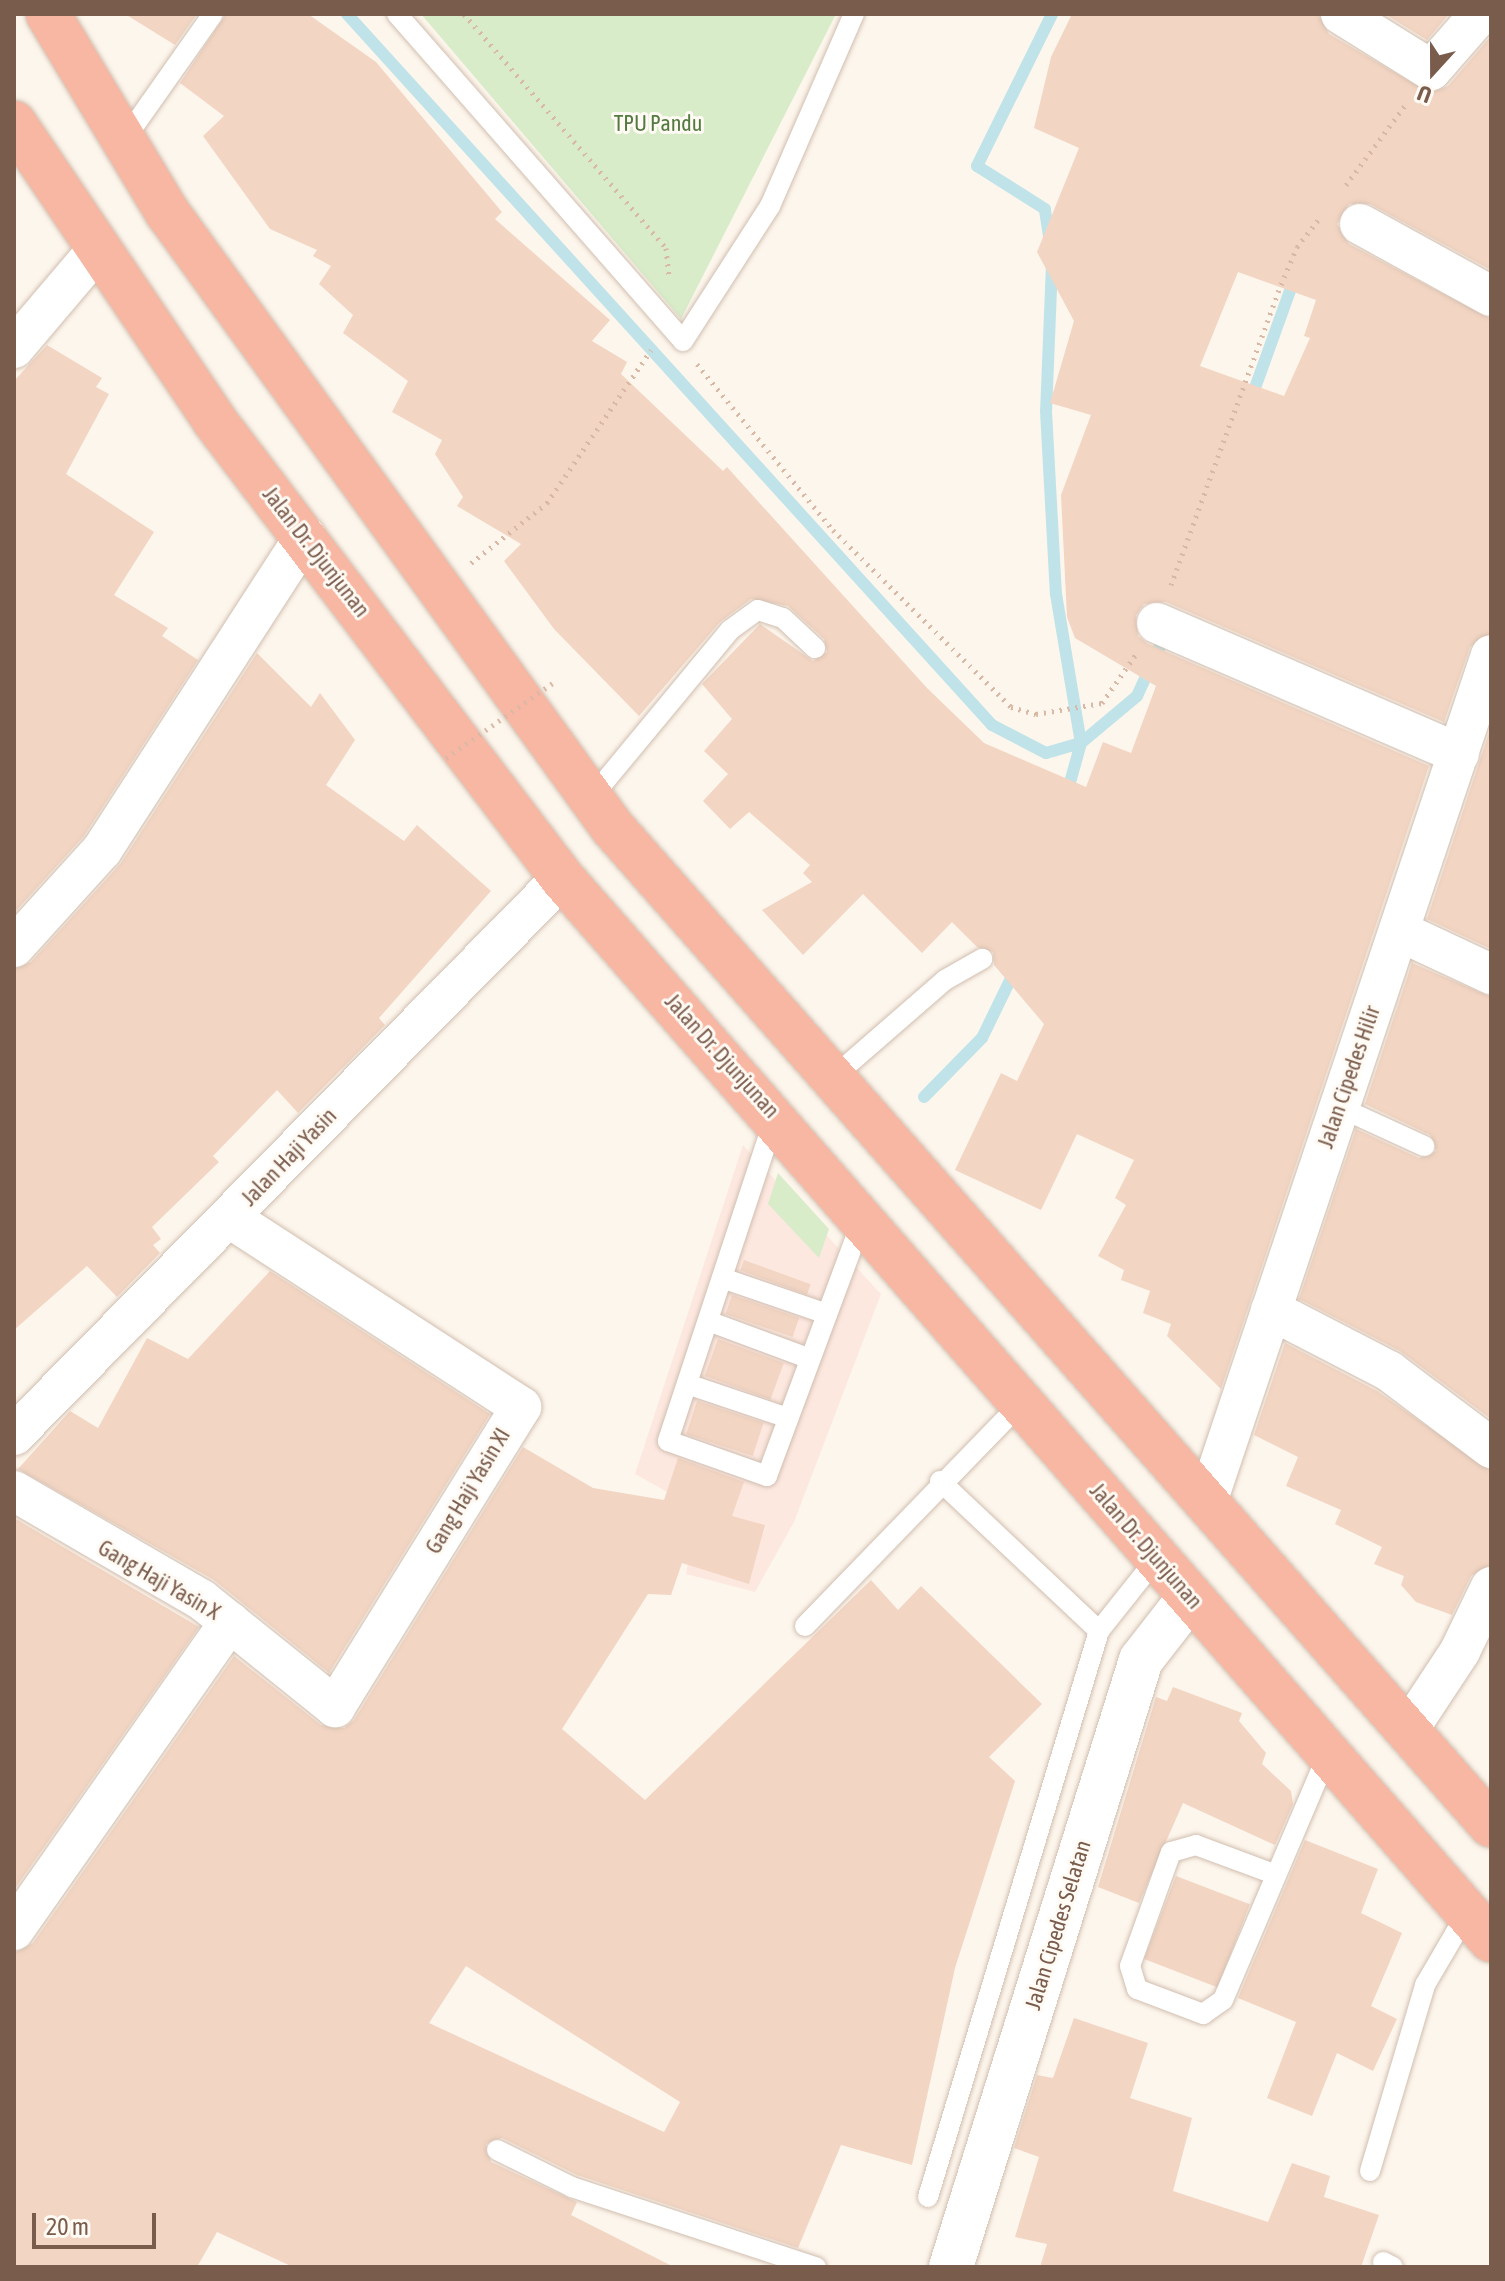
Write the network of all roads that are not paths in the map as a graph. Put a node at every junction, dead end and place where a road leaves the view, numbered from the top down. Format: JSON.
{"nodes":[{"id":1,"x":48,"y":14,"type":"edge"},
{"id":2,"x":213,"y":14,"type":"edge"},
{"id":3,"x":397,"y":14,"type":"edge"},
{"id":4,"x":854,"y":14,"type":"edge"},
{"id":5,"x":1341,"y":14,"type":"edge"},
{"id":6,"x":1480,"y":14,"type":"edge"},
{"id":7,"x":14,"y":123,"type":"edge"},
{"id":8,"x":124,"y":140,"type":"junction"},
{"id":9,"x":1342,"y":210,"type":"road end"},
{"id":10,"x":97,"y":250,"type":"junction"},
{"id":11,"x":1491,"y":296,"type":"edge"},
{"id":12,"x":14,"y":348,"type":"edge"},
{"id":13,"x":305,"y":536,"type":"junction"},
{"id":14,"x":1168,"y":628,"type":"road end"},
{"id":15,"x":815,"y":648,"type":"dead end"},
{"id":16,"x":1491,"y":655,"type":"edge"},
{"id":17,"x":1459,"y":754,"type":"junction"},
{"id":18,"x":591,"y":798,"type":"junction"},
{"id":19,"x":562,"y":878,"type":"junction"},
{"id":20,"x":1399,"y":931,"type":"junction"},
{"id":21,"x":14,"y":947,"type":"edge"},
{"id":22,"x":982,"y":959,"type":"dead end"},
{"id":23,"x":1491,"y":974,"type":"edge"},
{"id":24,"x":830,"y":1080,"type":"junction"},
{"id":25,"x":1339,"y":1107,"type":"junction"},
{"id":26,"x":776,"y":1116,"type":"junction"},
{"id":27,"x":1424,"y":1146,"type":"dead end"},
{"id":28,"x":230,"y":1218,"type":"junction"},
{"id":29,"x":861,"y":1223,"type":"junction"},
{"id":30,"x":722,"y":1278,"type":"junction"},
{"id":31,"x":1271,"y":1310,"type":"junction"},
{"id":32,"x":827,"y":1314,"type":"junction"},
{"id":33,"x":708,"y":1321,"type":"junction"},
{"id":34,"x":810,"y":1359,"type":"junction"},
{"id":35,"x":687,"y":1384,"type":"junction"},
{"id":36,"x":1022,"y":1402,"type":"junction"},
{"id":37,"x":788,"y":1418,"type":"junction"},
{"id":38,"x":14,"y":1435,"type":"edge"},
{"id":39,"x":1491,"y":1448,"type":"edge"},
{"id":40,"x":940,"y":1481,"type":"junction"},
{"id":41,"x":14,"y":1491,"type":"edge"},
{"id":42,"x":1208,"y":1499,"type":"junction"},
{"id":43,"x":1157,"y":1558,"type":"junction"},
{"id":44,"x":1491,"y":1587,"type":"edge"},
{"id":45,"x":1190,"y":1597,"type":"junction"},
{"id":46,"x":230,"y":1622,"type":"junction"},
{"id":47,"x":805,"y":1626,"type":"dead end"},
{"id":48,"x":1099,"y":1631,"type":"junction"},
{"id":49,"x":335,"y":1707,"type":"joint"},
{"id":50,"x":1408,"y":1730,"type":"junction"},
{"id":51,"x":1330,"y":1750,"type":"junction"},
{"id":52,"x":1491,"y":1825,"type":"edge"},
{"id":53,"x":1274,"y":1874,"type":"junction"},
{"id":54,"x":14,"y":1930,"type":"edge"},
{"id":55,"x":1482,"y":1930,"type":"edge"},
{"id":56,"x":497,"y":2150,"type":"dead end"},
{"id":57,"x":1370,"y":2171,"type":"dead end"},
{"id":58,"x":928,"y":2197,"type":"dead end"},
{"id":59,"x":816,"y":2267,"type":"edge"},
{"id":60,"x":951,"y":2267,"type":"edge"}],
"edges":[{"from":1,"to":8,"type":"highway"},
{"from":2,"to":8,"type":"lane"},
{"from":3,"to":4,"type":"lane"},
{"from":5,"to":6,"type":"street"},
{"from":7,"to":10,"type":"highway","name":"Jalan Dr. Djunjunan"},
{"from":8,"to":18,"type":"highway"},
{"from":9,"to":11,"type":"street"},
{"from":10,"to":12,"type":"street"},
{"from":10,"to":13,"type":"highway","name":"Jalan Dr. Djunjunan"},
{"from":13,"to":19,"type":"highway","name":"Jalan Dr. Djunjunan"},
{"from":13,"to":21,"type":"street"},
{"from":14,"to":17,"type":"street"},
{"from":15,"to":18,"type":"lane"},
{"from":16,"to":17,"type":"street","name":"Jalan Cipedes Hilir"},
{"from":17,"to":20,"type":"street","name":"Jalan Cipedes Hilir"},
{"from":18,"to":24,"type":"highway"},
{"from":19,"to":26,"type":"highway","name":"Jalan Dr. Djunjunan"},
{"from":19,"to":28,"type":"street","name":"Jalan Haji Yasin"},
{"from":20,"to":23,"type":"street"},
{"from":20,"to":25,"type":"street","name":"Jalan Cipedes Hilir"},
{"from":22,"to":24,"type":"lane"},
{"from":24,"to":42,"type":"highway"},
{"from":25,"to":27,"type":"lane"},
{"from":25,"to":31,"type":"street","name":"Jalan Cipedes Hilir"},
{"from":26,"to":29,"type":"highway","name":"Jalan Dr. Djunjunan"},
{"from":26,"to":30,"type":"lane"},
{"from":28,"to":38,"type":"street","name":"Jalan Haji Yasin"},
{"from":28,"to":49,"type":"street","name":"Gang Haji Yasin XI"},
{"from":29,"to":32,"type":"lane"},
{"from":29,"to":36,"type":"highway","name":"Jalan Dr. Djunjunan"},
{"from":30,"to":32,"type":"lane"},
{"from":30,"to":33,"type":"lane"},
{"from":31,"to":39,"type":"street"},
{"from":31,"to":42,"type":"street","name":"Jalan Cipedes Hilir"},
{"from":32,"to":34,"type":"lane"},
{"from":33,"to":34,"type":"lane"},
{"from":33,"to":35,"type":"lane"},
{"from":34,"to":37,"type":"lane"},
{"from":35,"to":37,"type":"lane"},
{"from":35,"to":37,"type":"lane"},
{"from":36,"to":40,"type":"lane"},
{"from":36,"to":43,"type":"highway","name":"Jalan Dr. Djunjunan"},
{"from":40,"to":47,"type":"lane"},
{"from":40,"to":48,"type":"lane"},
{"from":41,"to":46,"type":"street","name":"Gang Haji Yasin X"},
{"from":42,"to":50,"type":"highway"},
{"from":43,"to":45,"type":"highway","name":"Jalan Dr. Djunjunan"},
{"from":43,"to":48,"type":"lane"},
{"from":44,"to":50,"type":"street"},
{"from":45,"to":51,"type":"highway","name":"Jalan Dr. Djunjunan"},
{"from":45,"to":60,"type":"street","name":"Jalan Cipedes Selatan"},
{"from":46,"to":49,"type":"street","name":"Gang Haji Yasin X"},
{"from":46,"to":54,"type":"street"},
{"from":48,"to":58,"type":"lane"},
{"from":50,"to":52,"type":"highway"},
{"from":51,"to":53,"type":"lane"},
{"from":51,"to":55,"type":"highway","name":"Jalan Dr. Djunjunan"},
{"from":53,"to":53,"type":"lane"},
{"from":55,"to":57,"type":"lane"},
{"from":56,"to":59,"type":"lane"}]}
